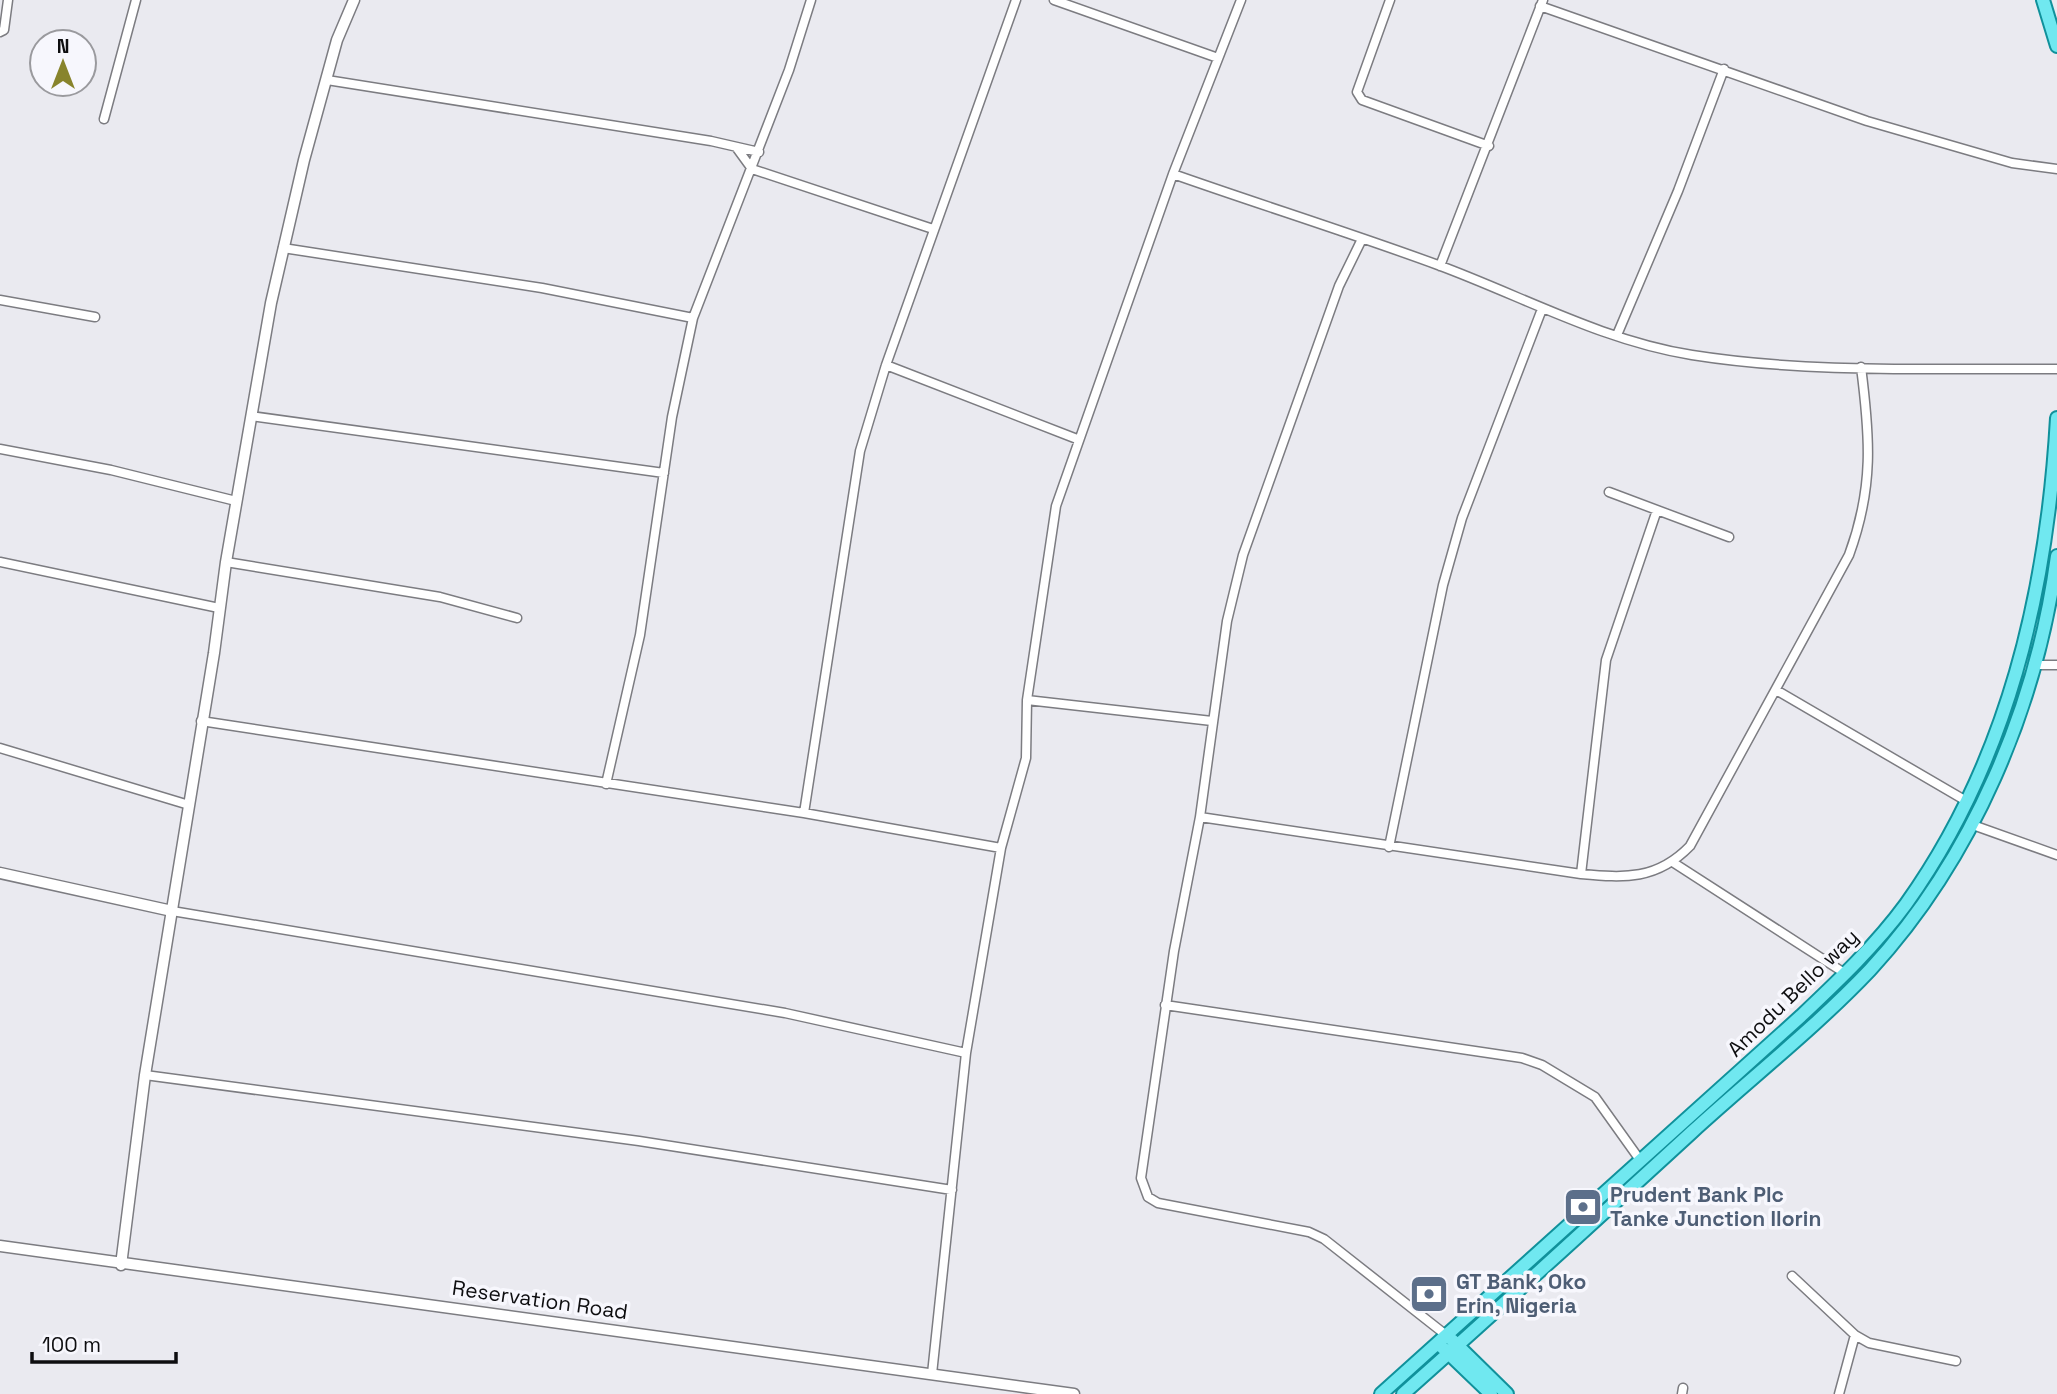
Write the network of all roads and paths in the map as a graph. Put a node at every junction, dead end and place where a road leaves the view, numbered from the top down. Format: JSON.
{"nodes":[{"id":1,"x":8,"y":0,"type":"edge"},
{"id":2,"x":136,"y":0,"type":"edge"},
{"id":3,"x":354,"y":0,"type":"edge"},
{"id":4,"x":811,"y":0,"type":"edge"},
{"id":5,"x":1016,"y":0,"type":"edge"},
{"id":6,"x":1054,"y":0,"type":"edge"},
{"id":7,"x":1241,"y":0,"type":"edge"},
{"id":8,"x":1390,"y":0,"type":"edge"},
{"id":9,"x":2045,"y":0,"type":"edge"},
{"id":10,"x":1542,"y":3,"type":"edge"},
{"id":11,"x":2057,"y":4,"type":"edge"},
{"id":12,"x":0,"y":32,"type":"edge"},
{"id":13,"x":2057,"y":46,"type":"edge"},
{"id":14,"x":1218,"y":58,"type":"junction"},
{"id":15,"x":1724,"y":69,"type":"junction"},
{"id":16,"x":327,"y":80,"type":"junction"},
{"id":17,"x":104,"y":118,"type":"dead end"},
{"id":18,"x":1489,"y":146,"type":"junction"},
{"id":19,"x":736,"y":147,"type":"junction"},
{"id":20,"x":759,"y":152,"type":"junction"},
{"id":21,"x":752,"y":169,"type":"junction"},
{"id":22,"x":2057,"y":169,"type":"edge"},
{"id":23,"x":1173,"y":174,"type":"junction"},
{"id":24,"x":933,"y":229,"type":"junction"},
{"id":25,"x":1362,"y":239,"type":"junction"},
{"id":26,"x":283,"y":248,"type":"junction"},
{"id":27,"x":1440,"y":265,"type":"junction"},
{"id":28,"x":0,"y":300,"type":"edge"},
{"id":29,"x":1542,"y":309,"type":"junction"},
{"id":30,"x":95,"y":317,"type":"dead end"},
{"id":31,"x":693,"y":318,"type":"junction"},
{"id":32,"x":1617,"y":335,"type":"junction"},
{"id":33,"x":887,"y":365,"type":"junction"},
{"id":34,"x":1861,"y":367,"type":"junction"},
{"id":35,"x":2057,"y":369,"type":"edge"},
{"id":36,"x":250,"y":416,"type":"junction"},
{"id":37,"x":2057,"y":418,"type":"edge"},
{"id":38,"x":1077,"y":439,"type":"junction"},
{"id":39,"x":0,"y":449,"type":"edge"},
{"id":40,"x":664,"y":473,"type":"junction"},
{"id":41,"x":1609,"y":492,"type":"dead end"},
{"id":42,"x":236,"y":501,"type":"junction"},
{"id":43,"x":1657,"y":510,"type":"junction"},
{"id":44,"x":1728,"y":537,"type":"dead end"},
{"id":45,"x":2057,"y":556,"type":"edge"},
{"id":46,"x":0,"y":562,"type":"edge"},
{"id":47,"x":226,"y":562,"type":"junction"},
{"id":48,"x":219,"y":608,"type":"junction"},
{"id":49,"x":517,"y":618,"type":"dead end"},
{"id":50,"x":2033,"y":665,"type":"junction"},
{"id":51,"x":2057,"y":665,"type":"edge"},
{"id":52,"x":1776,"y":690,"type":"junction"},
{"id":53,"x":1027,"y":700,"type":"junction"},
{"id":54,"x":201,"y":721,"type":"junction"},
{"id":55,"x":1212,"y":721,"type":"junction"},
{"id":56,"x":0,"y":748,"type":"edge"},
{"id":57,"x":606,"y":784,"type":"junction"},
{"id":58,"x":1968,"y":802,"type":"junction"},
{"id":59,"x":188,"y":805,"type":"junction"},
{"id":60,"x":804,"y":813,"type":"junction"},
{"id":61,"x":1200,"y":817,"type":"junction"},
{"id":62,"x":1970,"y":824,"type":"junction"},
{"id":63,"x":1389,"y":847,"type":"junction"},
{"id":64,"x":1001,"y":848,"type":"junction"},
{"id":65,"x":2057,"y":855,"type":"edge"},
{"id":66,"x":1674,"y":863,"type":"junction"},
{"id":67,"x":0,"y":873,"type":"edge"},
{"id":68,"x":1581,"y":874,"type":"junction"},
{"id":69,"x":172,"y":911,"type":"junction"},
{"id":70,"x":1846,"y":974,"type":"junction"},
{"id":71,"x":1166,"y":1005,"type":"junction"},
{"id":72,"x":966,"y":1053,"type":"junction"},
{"id":73,"x":145,"y":1075,"type":"junction"},
{"id":74,"x":1640,"y":1160,"type":"junction"},
{"id":75,"x":952,"y":1190,"type":"junction"},
{"id":76,"x":0,"y":1246,"type":"edge"},
{"id":77,"x":121,"y":1265,"type":"junction"},
{"id":78,"x":1792,"y":1276,"type":"dead end"},
{"id":79,"x":1856,"y":1335,"type":"junction"},
{"id":80,"x":1440,"y":1336,"type":"junction"},
{"id":81,"x":1454,"y":1349,"type":"junction"},
{"id":82,"x":1956,"y":1362,"type":"dead end"},
{"id":83,"x":932,"y":1374,"type":"junction"},
{"id":84,"x":1074,"y":1394,"type":"edge"},
{"id":85,"x":1381,"y":1394,"type":"edge"},
{"id":86,"x":1403,"y":1394,"type":"edge"},
{"id":87,"x":1492,"y":1394,"type":"edge"},
{"id":88,"x":1507,"y":1394,"type":"edge"},
{"id":89,"x":1839,"y":1394,"type":"edge"}],
"edges":[{"from":1,"to":12,"type":"street"},
{"from":2,"to":17,"type":"street"},
{"from":3,"to":16,"type":"street"},
{"from":4,"to":20,"type":"street"},
{"from":5,"to":24,"type":"street"},
{"from":6,"to":14,"type":"street"},
{"from":7,"to":14,"type":"street"},
{"from":8,"to":18,"type":"street"},
{"from":9,"to":11,"type":"main road"},
{"from":9,"to":13,"type":"main road"},
{"from":10,"to":15,"type":"street"},
{"from":10,"to":18,"type":"street"},
{"from":14,"to":23,"type":"street"},
{"from":15,"to":22,"type":"street"},
{"from":15,"to":32,"type":"street"},
{"from":16,"to":19,"type":"street"},
{"from":16,"to":26,"type":"street"},
{"from":18,"to":27,"type":"street"},
{"from":19,"to":20,"type":"street"},
{"from":19,"to":21,"type":"street"},
{"from":20,"to":21,"type":"street"},
{"from":21,"to":24,"type":"street"},
{"from":21,"to":31,"type":"street"},
{"from":23,"to":25,"type":"street"},
{"from":23,"to":38,"type":"street"},
{"from":24,"to":33,"type":"street"},
{"from":25,"to":27,"type":"street"},
{"from":25,"to":55,"type":"street"},
{"from":26,"to":31,"type":"street"},
{"from":26,"to":36,"type":"street"},
{"from":27,"to":29,"type":"street"},
{"from":28,"to":30,"type":"street"},
{"from":29,"to":32,"type":"street"},
{"from":29,"to":63,"type":"street"},
{"from":31,"to":40,"type":"street"},
{"from":32,"to":34,"type":"street"},
{"from":33,"to":38,"type":"street"},
{"from":33,"to":60,"type":"street"},
{"from":34,"to":35,"type":"street"},
{"from":34,"to":52,"type":"street"},
{"from":36,"to":40,"type":"street"},
{"from":36,"to":42,"type":"street"},
{"from":37,"to":58,"type":"main road","name":"Amodu Bello way"},
{"from":38,"to":53,"type":"street"},
{"from":39,"to":42,"type":"street"},
{"from":40,"to":57,"type":"street"},
{"from":41,"to":43,"type":"street"},
{"from":42,"to":47,"type":"street"},
{"from":43,"to":44,"type":"street"},
{"from":43,"to":68,"type":"street"},
{"from":45,"to":50,"type":"main road","name":"Amodu Bello way"},
{"from":46,"to":48,"type":"street"},
{"from":47,"to":48,"type":"street"},
{"from":47,"to":49,"type":"street"},
{"from":48,"to":54,"type":"street"},
{"from":50,"to":51,"type":"street"},
{"from":50,"to":62,"type":"main road","name":"Amodu Bello way"},
{"from":52,"to":58,"type":"street"},
{"from":52,"to":66,"type":"street"},
{"from":53,"to":55,"type":"street"},
{"from":53,"to":64,"type":"street"},
{"from":54,"to":57,"type":"street"},
{"from":54,"to":59,"type":"street"},
{"from":55,"to":61,"type":"street"},
{"from":56,"to":59,"type":"street"},
{"from":57,"to":60,"type":"street"},
{"from":58,"to":70,"type":"main road","name":"Amodu Bello way"},
{"from":59,"to":69,"type":"street"},
{"from":60,"to":64,"type":"street"},
{"from":61,"to":63,"type":"street"},
{"from":61,"to":71,"type":"street"},
{"from":62,"to":65,"type":"street"},
{"from":62,"to":81,"type":"main road","name":"Amodu Bello way"},
{"from":63,"to":68,"type":"street"},
{"from":64,"to":72,"type":"street"},
{"from":66,"to":68,"type":"street"},
{"from":66,"to":70,"type":"street"},
{"from":67,"to":69,"type":"street"},
{"from":69,"to":72,"type":"street"},
{"from":69,"to":73,"type":"street"},
{"from":70,"to":74,"type":"main road","name":"Amodu Bello way"},
{"from":71,"to":74,"type":"street"},
{"from":71,"to":80,"type":"street"},
{"from":72,"to":75,"type":"street"},
{"from":73,"to":75,"type":"street"},
{"from":73,"to":77,"type":"street"},
{"from":74,"to":80,"type":"main road","name":"Amodu Bello way"},
{"from":75,"to":83,"type":"street"},
{"from":76,"to":77,"type":"street","name":"Reservation Road"},
{"from":77,"to":83,"type":"street","name":"Reservation Road"},
{"from":78,"to":79,"type":"street"},
{"from":79,"to":82,"type":"street"},
{"from":79,"to":89,"type":"street"},
{"from":80,"to":81,"type":"main road"},
{"from":80,"to":85,"type":"main road","name":"Amodu Bello way"},
{"from":81,"to":86,"type":"main road","name":"Amodu Bello way"},
{"from":81,"to":87,"type":"main road"},
{"from":81,"to":88,"type":"main road"},
{"from":83,"to":84,"type":"street","name":"Reservation Road"}]}
